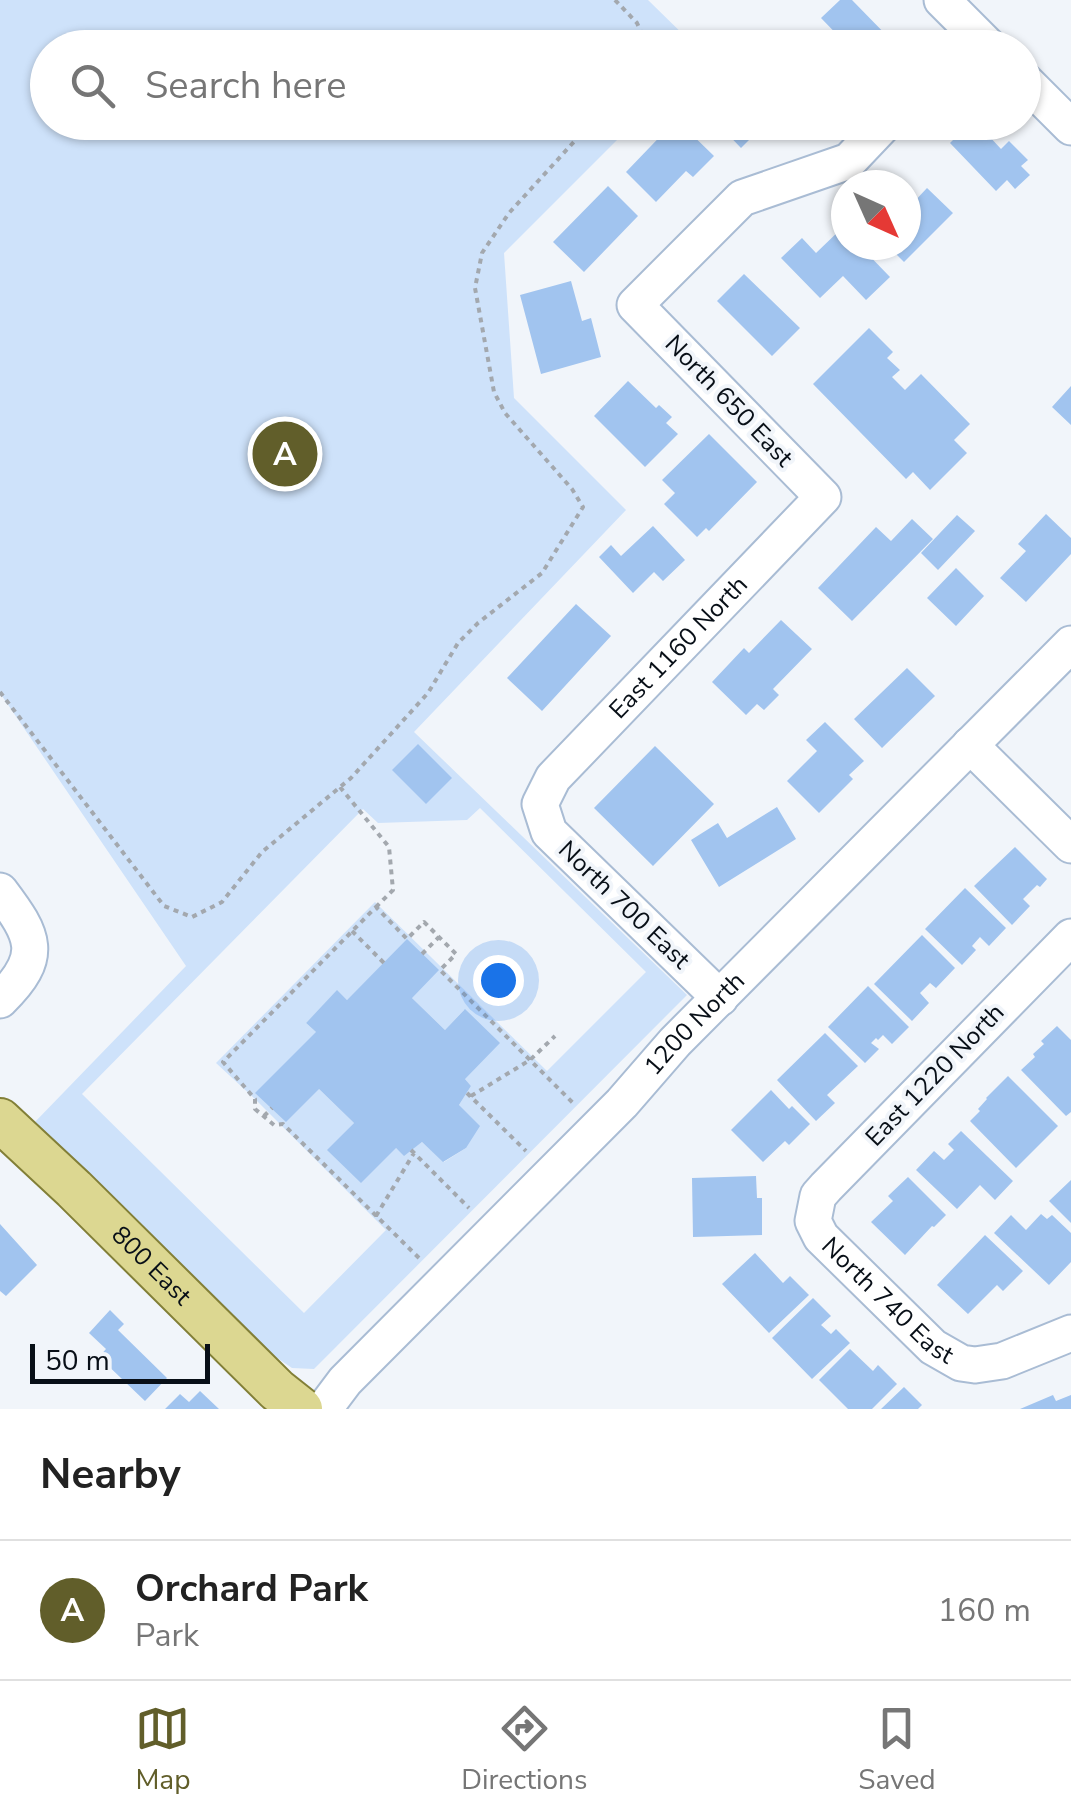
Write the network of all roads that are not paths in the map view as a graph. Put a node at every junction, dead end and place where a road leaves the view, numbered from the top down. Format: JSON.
{"nodes":[{"id":1,"x":942,"y":0,"type":"edge"},
{"id":2,"x":965,"y":30,"type":"edge"},
{"id":3,"x":1041,"y":97,"type":"edge"},
{"id":4,"x":1071,"y":127,"type":"edge"},
{"id":5,"x":868,"y":140,"type":"edge"},
{"id":6,"x":822,"y":497,"type":"joint"},
{"id":7,"x":1071,"y":644,"type":"edge"},
{"id":8,"x":970,"y":746,"type":"junction"},
{"id":9,"x":540,"y":804,"type":"joint"},
{"id":10,"x":1071,"y":845,"type":"edge"},
{"id":11,"x":0,"y":891,"type":"edge"},
{"id":12,"x":1071,"y":937,"type":"edge"},
{"id":13,"x":720,"y":998,"type":"junction"},
{"id":14,"x":0,"y":1000,"type":"edge"},
{"id":15,"x":0,"y":1120,"type":"edge"},
{"id":16,"x":812,"y":1221,"type":"joint"},
{"id":17,"x":1071,"y":1334,"type":"edge"},
{"id":18,"x":302,"y":1409,"type":"edge"},
{"id":19,"x":324,"y":1409,"type":"edge"}],
"edges":[{"from":1,"to":2,"type":"street"},
{"from":3,"to":4,"type":"street"},
{"from":5,"to":6,"type":"street","name":"North 650 East"},
{"from":6,"to":9,"type":"street","name":"East 1160 North"},
{"from":7,"to":8,"type":"street","name":"1200 North"},
{"from":8,"to":10,"type":"street"},
{"from":8,"to":13,"type":"street","name":"1200 North"},
{"from":9,"to":13,"type":"street","name":"North 700 East"},
{"from":11,"to":14,"type":"street"},
{"from":12,"to":16,"type":"street","name":"East 1220 North"},
{"from":13,"to":19,"type":"street","name":"1200 North"},
{"from":15,"to":18,"type":"main road","name":"800 East"},
{"from":16,"to":17,"type":"street","name":"North 740 East"}]}
